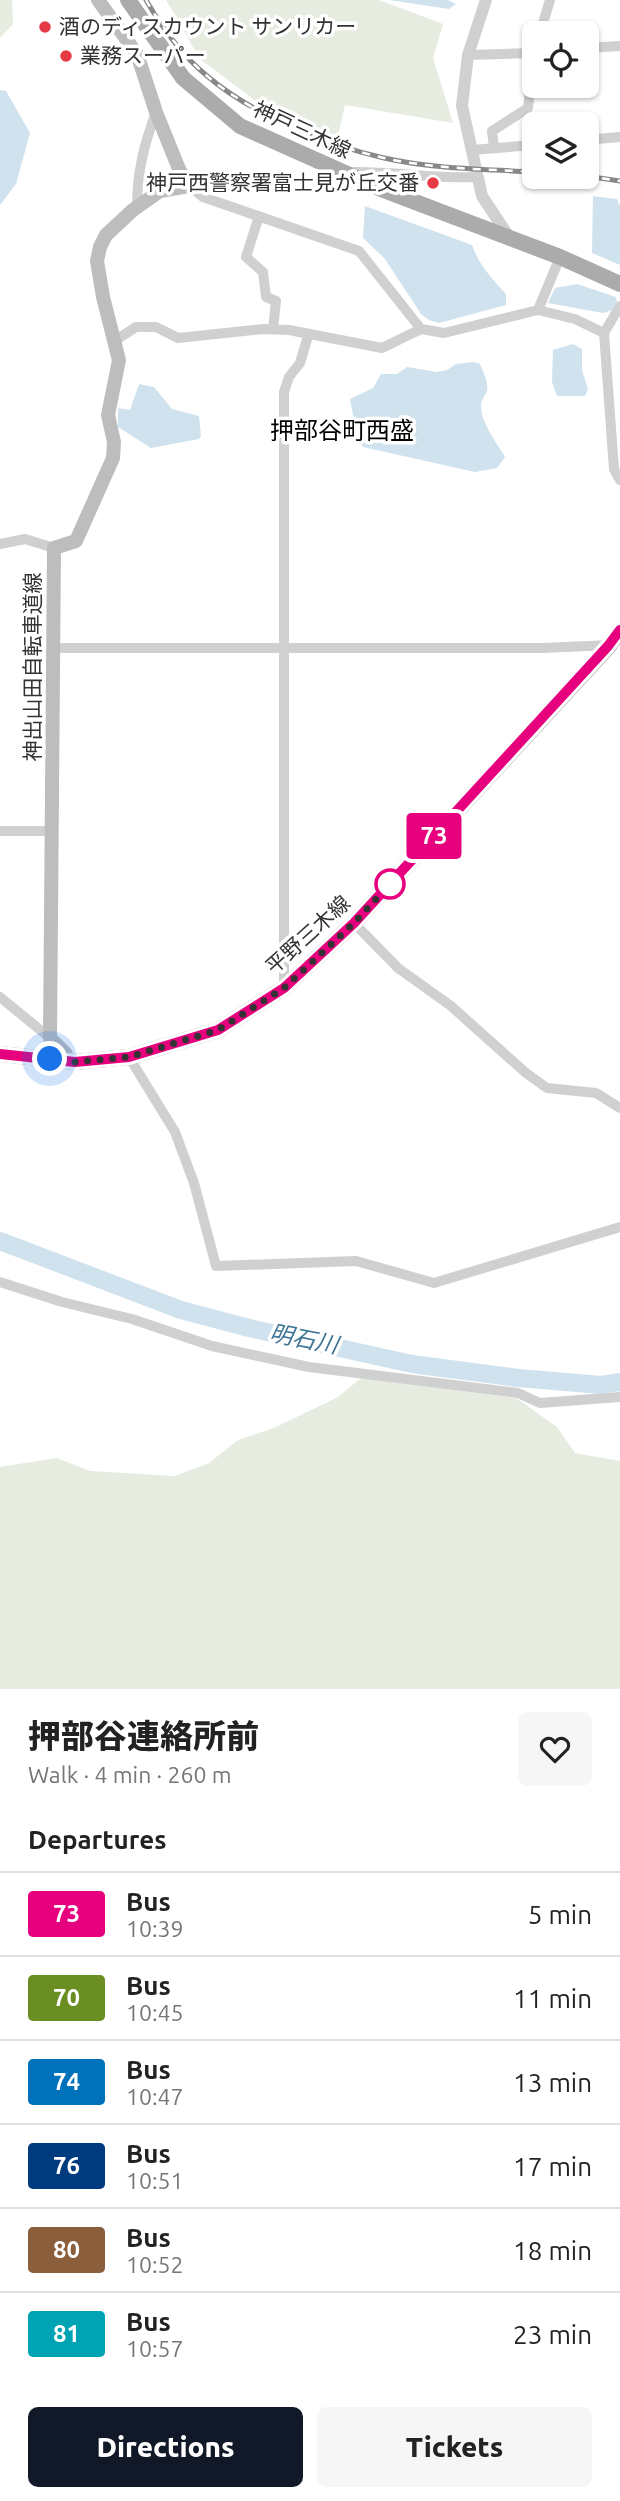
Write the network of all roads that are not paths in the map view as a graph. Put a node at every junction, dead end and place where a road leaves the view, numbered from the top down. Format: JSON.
{"nodes":[{"id":1,"x":98,"y":0,"type":"edge"},
{"id":2,"x":128,"y":0,"type":"edge"},
{"id":3,"x":486,"y":0,"type":"edge"},
{"id":4,"x":550,"y":0,"type":"edge"},
{"id":5,"x":544,"y":21,"type":"edge"},
{"id":6,"x":620,"y":46,"type":"edge"},
{"id":7,"x":599,"y":47,"type":"edge"},
{"id":8,"x":522,"y":53,"type":"edge"},
{"id":9,"x":468,"y":55,"type":"junction"},
{"id":10,"x":529,"y":98,"type":"edge"},
{"id":11,"x":156,"y":112,"type":"junction"},
{"id":12,"x":620,"y":137,"type":"edge"},
{"id":13,"x":599,"y":139,"type":"edge"},
{"id":14,"x":522,"y":146,"type":"edge"},
{"id":15,"x":494,"y":148,"type":"junction"},
{"id":16,"x":472,"y":150,"type":"junction"},
{"id":17,"x":344,"y":173,"type":"junction"},
{"id":18,"x":477,"y":177,"type":"junction"},
{"id":19,"x":189,"y":186,"type":"junction"},
{"id":20,"x":137,"y":207,"type":"junction"},
{"id":21,"x":260,"y":215,"type":"junction"},
{"id":22,"x":509,"y":237,"type":"junction"},
{"id":23,"x":560,"y":257,"type":"junction"},
{"id":24,"x":620,"y":284,"type":"edge"},
{"id":25,"x":620,"y":306,"type":"edge"},
{"id":26,"x":538,"y":310,"type":"junction"},
{"id":27,"x":273,"y":329,"type":"junction"},
{"id":28,"x":421,"y":329,"type":"junction"},
{"id":29,"x":604,"y":333,"type":"junction"},
{"id":30,"x":308,"y":335,"type":"junction"},
{"id":31,"x":116,"y":340,"type":"junction"},
{"id":32,"x":608,"y":369,"type":"junction"},
{"id":33,"x":620,"y":370,"type":"edge"},
{"id":34,"x":620,"y":480,"type":"edge"},
{"id":35,"x":0,"y":544,"type":"edge"},
{"id":36,"x":54,"y":548,"type":"junction"},
{"id":37,"x":620,"y":630,"type":"edge"},
{"id":38,"x":614,"y":644,"type":"edge"},
{"id":39,"x":55,"y":648,"type":"junction"},
{"id":40,"x":284,"y":649,"type":"junction"},
{"id":41,"x":0,"y":831,"type":"edge"},
{"id":42,"x":53,"y":831,"type":"junction"},
{"id":43,"x":354,"y":923,"type":"junction"},
{"id":44,"x":284,"y":988,"type":"junction"},
{"id":45,"x":0,"y":997,"type":"edge"},
{"id":46,"x":50,"y":1038,"type":"junction"},
{"id":47,"x":0,"y":1054,"type":"edge"},
{"id":48,"x":129,"y":1057,"type":"junction"},
{"id":49,"x":70,"y":1058,"type":"junction"},
{"id":50,"x":620,"y":1108,"type":"edge"},
{"id":51,"x":620,"y":1227,"type":"edge"},
{"id":52,"x":0,"y":1282,"type":"edge"},
{"id":53,"x":620,"y":1397,"type":"edge"}],
"edges":[{"from":1,"to":11,"type":"main road"},
{"from":2,"to":17,"type":"main road","name":"神戸三木線"},
{"from":3,"to":9,"type":"street"},
{"from":4,"to":5,"type":"street"},
{"from":6,"to":7,"type":"street"},
{"from":8,"to":9,"type":"street"},
{"from":9,"to":16,"type":"street"},
{"from":10,"to":15,"type":"street"},
{"from":11,"to":19,"type":"main road"},
{"from":11,"to":20,"type":"street"},
{"from":12,"to":13,"type":"street"},
{"from":14,"to":15,"type":"street"},
{"from":15,"to":16,"type":"street"},
{"from":16,"to":18,"type":"street"},
{"from":17,"to":18,"type":"street"},
{"from":17,"to":22,"type":"main road","name":"神戸三木線"},
{"from":18,"to":22,"type":"street"},
{"from":19,"to":20,"type":"main road","name":"神出山田自転車道線"},
{"from":19,"to":21,"type":"street"},
{"from":20,"to":31,"type":"main road","name":"神出山田自転車道線"},
{"from":21,"to":27,"type":"street"},
{"from":21,"to":28,"type":"street"},
{"from":22,"to":23,"type":"main road","name":"神戸三木線"},
{"from":23,"to":24,"type":"main road","name":"神戸三木線"},
{"from":23,"to":26,"type":"street"},
{"from":25,"to":29,"type":"street"},
{"from":26,"to":28,"type":"street"},
{"from":26,"to":29,"type":"street"},
{"from":27,"to":30,"type":"street"},
{"from":27,"to":31,"type":"street"},
{"from":28,"to":30,"type":"street"},
{"from":29,"to":32,"type":"street"},
{"from":30,"to":40,"type":"street"},
{"from":31,"to":36,"type":"main road","name":"神出山田自転車道線"},
{"from":32,"to":33,"type":"street"},
{"from":32,"to":34,"type":"street"},
{"from":35,"to":36,"type":"street"},
{"from":36,"to":39,"type":"main road","name":"神出山田自転車道線"},
{"from":37,"to":38,"type":"main road","name":"平野三木線"},
{"from":38,"to":40,"type":"street"},
{"from":38,"to":43,"type":"main road","name":"平野三木線"},
{"from":39,"to":40,"type":"street"},
{"from":39,"to":42,"type":"main road","name":"神出山田自転車道線"},
{"from":40,"to":44,"type":"street"},
{"from":41,"to":42,"type":"street"},
{"from":42,"to":46,"type":"main road","name":"神出山田自転車道線"},
{"from":43,"to":44,"type":"main road","name":"平野三木線"},
{"from":43,"to":50,"type":"street"},
{"from":44,"to":48,"type":"main road","name":"平野三木線"},
{"from":45,"to":46,"type":"street"},
{"from":46,"to":49,"type":"main road"},
{"from":47,"to":49,"type":"main road","name":"平野三木線"},
{"from":48,"to":49,"type":"main road","name":"平野三木線"},
{"from":48,"to":51,"type":"street"},
{"from":52,"to":53,"type":"street"}]}
